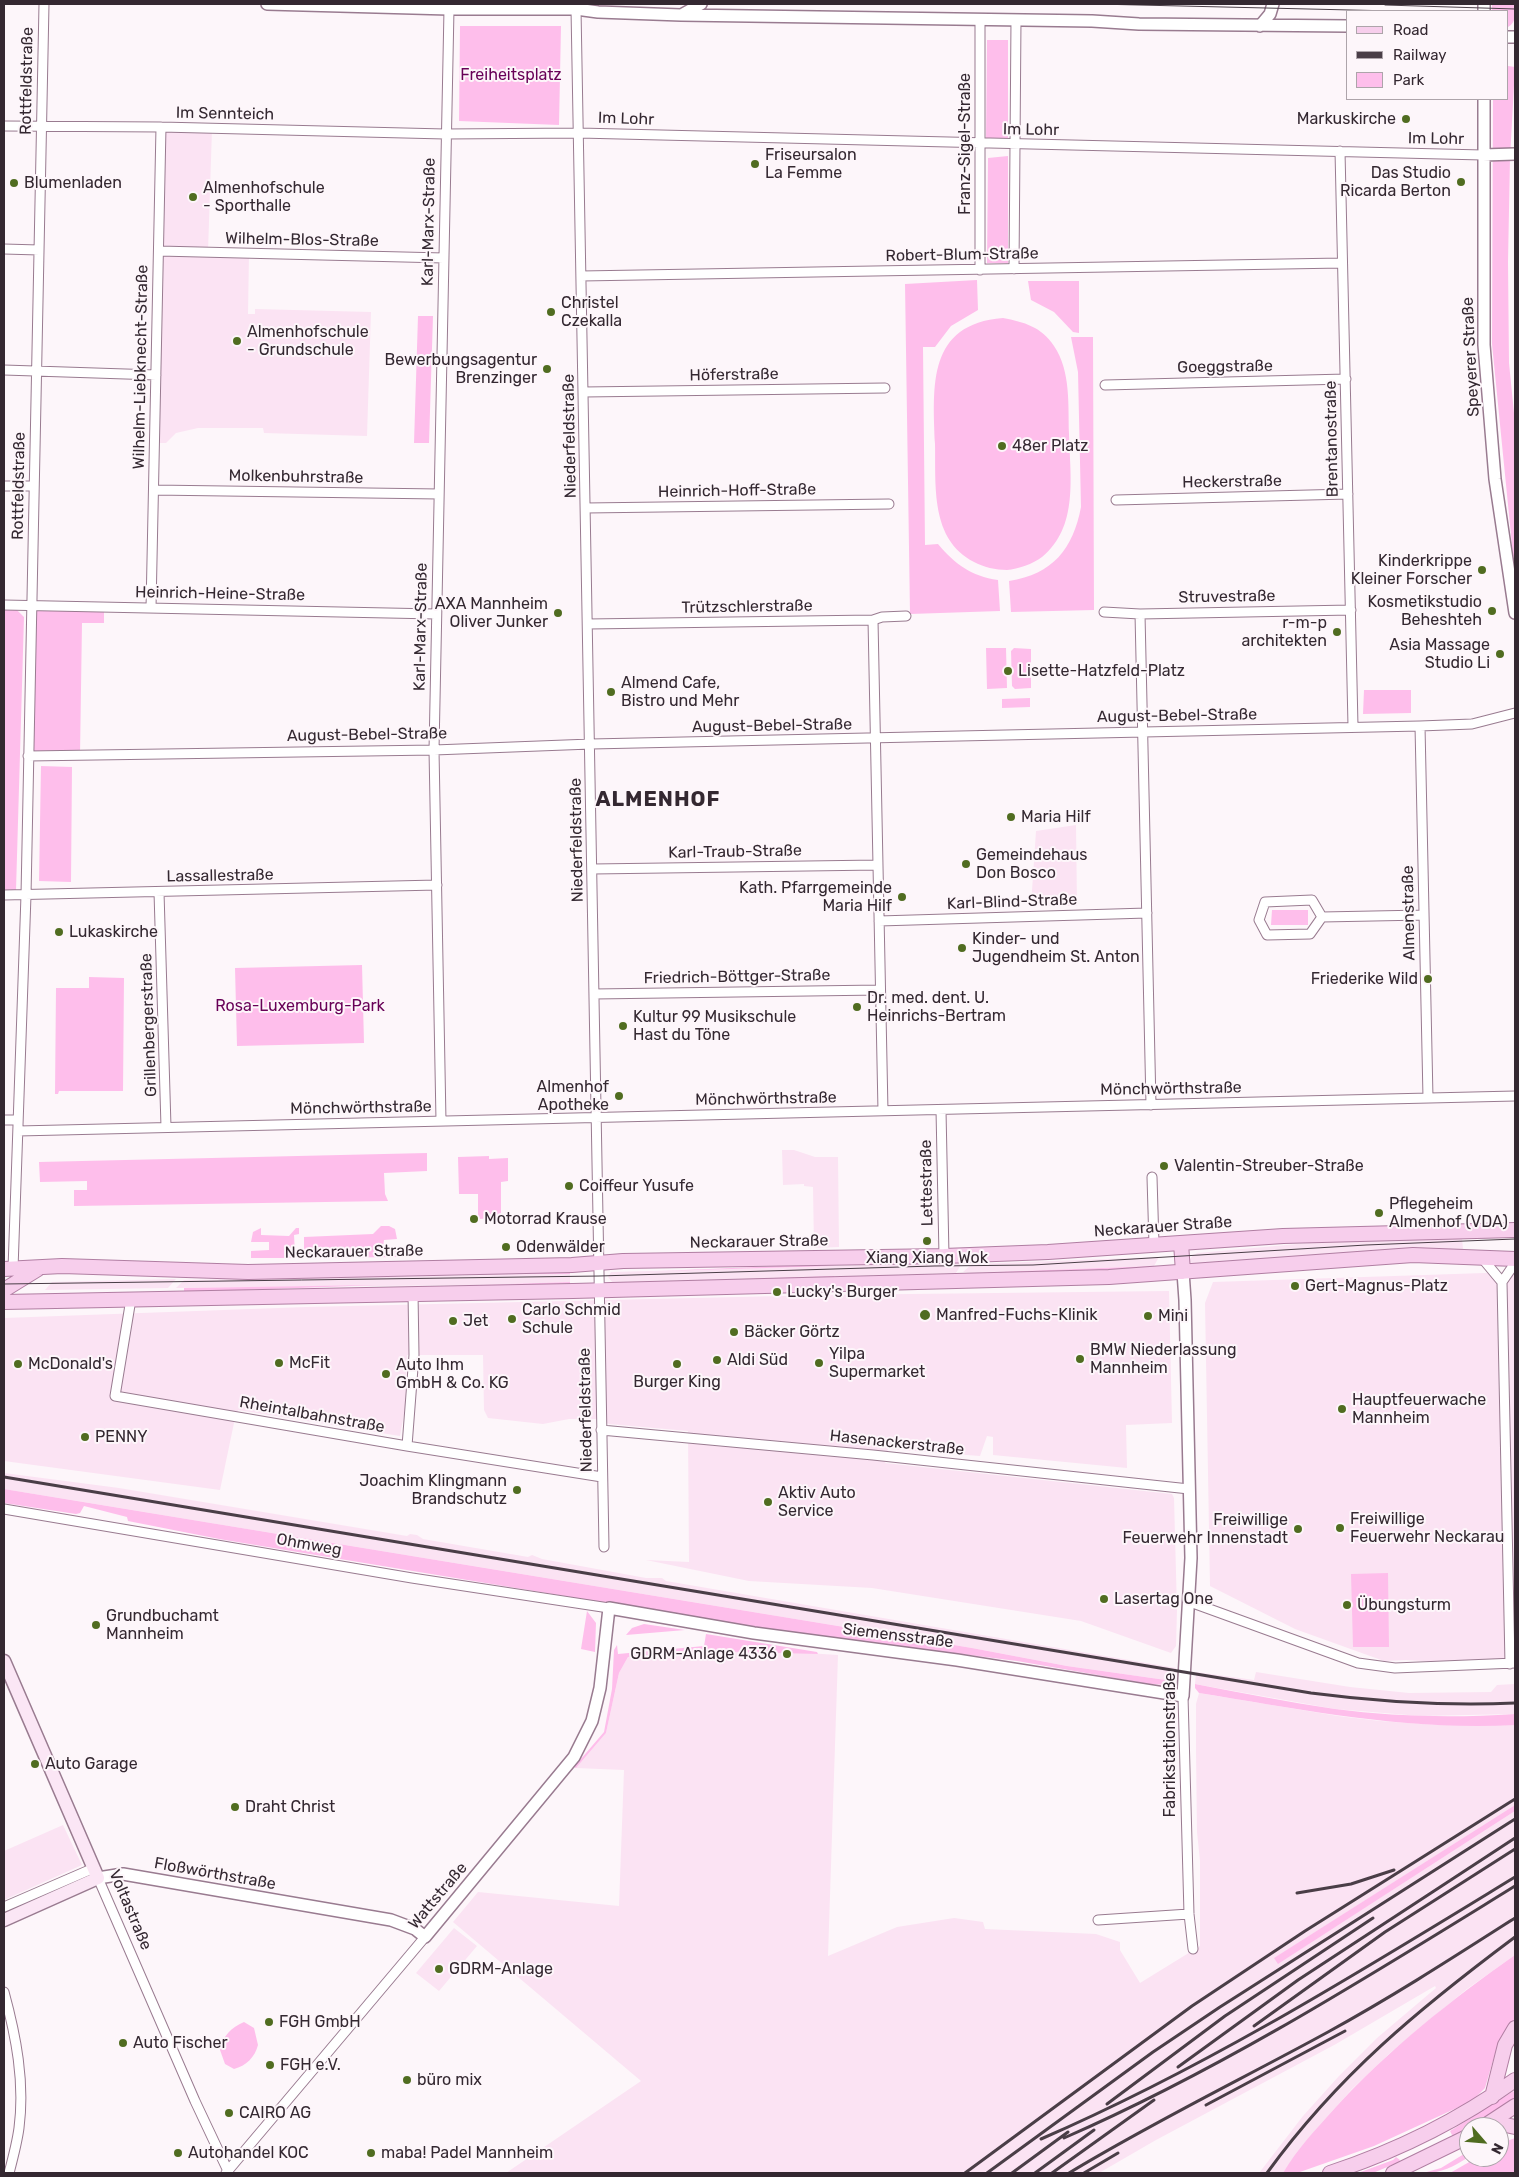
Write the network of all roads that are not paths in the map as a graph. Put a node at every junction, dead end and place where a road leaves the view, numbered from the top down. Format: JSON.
{"nodes":[{"id":1,"x":44,"y":4,"type":"edge"},
{"id":2,"x":267,"y":4,"type":"edge"},
{"id":3,"x":701,"y":4,"type":"edge"},
{"id":4,"x":752,"y":4,"type":"edge"},
{"id":5,"x":1273,"y":4,"type":"edge"},
{"id":6,"x":449,"y":6,"type":"edge"},
{"id":7,"x":576,"y":9,"type":"junction"},
{"id":8,"x":681,"y":15,"type":"junction"},
{"id":9,"x":757,"y":15,"type":"junction"},
{"id":10,"x":980,"y":19,"type":"junction"},
{"id":11,"x":1016,"y":20,"type":"junction"},
{"id":12,"x":1260,"y":26,"type":"junction"},
{"id":13,"x":1346,"y":26,"type":"edge"},
{"id":14,"x":1484,"y":100,"type":"edge"},
{"id":15,"x":4,"y":126,"type":"edge"},
{"id":16,"x":42,"y":127,"type":"junction"},
{"id":17,"x":161,"y":127,"type":"junction"},
{"id":18,"x":578,"y":133,"type":"junction"},
{"id":19,"x":445,"y":134,"type":"junction"},
{"id":20,"x":980,"y":144,"type":"junction"},
{"id":21,"x":1015,"y":145,"type":"junction"},
{"id":22,"x":1340,"y":152,"type":"junction"},
{"id":23,"x":1483,"y":154,"type":"junction"},
{"id":24,"x":1515,"y":154,"type":"edge"},
{"id":25,"x":4,"y":249,"type":"edge"},
{"id":26,"x":39,"y":250,"type":"junction"},
{"id":27,"x":159,"y":251,"type":"junction"},
{"id":28,"x":444,"y":258,"type":"junction"},
{"id":29,"x":1342,"y":263,"type":"junction"},
{"id":30,"x":1014,"y":269,"type":"junction"},
{"id":31,"x":980,"y":270,"type":"junction"},
{"id":32,"x":581,"y":276,"type":"junction"},
{"id":33,"x":4,"y":370,"type":"edge"},
{"id":34,"x":37,"y":371,"type":"junction"},
{"id":35,"x":156,"y":375,"type":"junction"},
{"id":36,"x":1346,"y":379,"type":"junction"},
{"id":37,"x":1105,"y":385,"type":"dead end"},
{"id":38,"x":885,"y":388,"type":"dead end"},
{"id":39,"x":584,"y":392,"type":"junction"},
{"id":40,"x":4,"y":486,"type":"edge"},
{"id":41,"x":34,"y":486,"type":"junction"},
{"id":42,"x":154,"y":490,"type":"junction"},
{"id":43,"x":439,"y":494,"type":"junction"},
{"id":44,"x":1348,"y":494,"type":"junction"},
{"id":45,"x":1116,"y":500,"type":"dead end"},
{"id":46,"x":889,"y":504,"type":"dead end"},
{"id":47,"x":586,"y":508,"type":"junction"},
{"id":48,"x":4,"y":605,"type":"edge"},
{"id":49,"x":31,"y":605,"type":"junction"},
{"id":50,"x":151,"y":608,"type":"junction"},
{"id":51,"x":1350,"y":610,"type":"junction"},
{"id":52,"x":1104,"y":612,"type":"dead end"},
{"id":53,"x":1515,"y":613,"type":"edge"},
{"id":54,"x":436,"y":614,"type":"junction"},
{"id":55,"x":1140,"y":614,"type":"junction"},
{"id":56,"x":906,"y":616,"type":"dead end"},
{"id":57,"x":872,"y":620,"type":"junction"},
{"id":58,"x":588,"y":624,"type":"junction"},
{"id":59,"x":1515,"y":713,"type":"edge"},
{"id":60,"x":1353,"y":726,"type":"junction"},
{"id":61,"x":1420,"y":726,"type":"junction"},
{"id":62,"x":1143,"y":732,"type":"junction"},
{"id":63,"x":876,"y":739,"type":"junction"},
{"id":64,"x":591,"y":744,"type":"junction"},
{"id":65,"x":434,"y":750,"type":"junction"},
{"id":66,"x":28,"y":756,"type":"junction"},
{"id":67,"x":878,"y":865,"type":"junction"},
{"id":68,"x":593,"y":869,"type":"junction"},
{"id":69,"x":437,"y":885,"type":"junction"},
{"id":70,"x":160,"y":892,"type":"junction"},
{"id":71,"x":4,"y":895,"type":"edge"},
{"id":72,"x":26,"y":895,"type":"junction"},
{"id":73,"x":1147,"y":912,"type":"junction"},
{"id":74,"x":1424,"y":915,"type":"junction"},
{"id":75,"x":1322,"y":918,"type":"junction"},
{"id":76,"x":879,"y":921,"type":"junction"},
{"id":77,"x":880,"y":990,"type":"junction"},
{"id":78,"x":594,"y":994,"type":"junction"},
{"id":79,"x":1515,"y":1096,"type":"edge"},
{"id":80,"x":1428,"y":1098,"type":"junction"},
{"id":81,"x":1151,"y":1105,"type":"junction"},
{"id":82,"x":941,"y":1110,"type":"junction"},
{"id":83,"x":883,"y":1111,"type":"junction"},
{"id":84,"x":595,"y":1117,"type":"junction"},
{"id":85,"x":4,"y":1120,"type":"edge"},
{"id":86,"x":18,"y":1120,"type":"junction"},
{"id":87,"x":441,"y":1121,"type":"junction"},
{"id":88,"x":166,"y":1127,"type":"junction"},
{"id":89,"x":18,"y":1131,"type":"junction"},
{"id":90,"x":1152,"y":1177,"type":"dead end"},
{"id":91,"x":1515,"y":1230,"type":"edge"},
{"id":92,"x":1181,"y":1243,"type":"junction"},
{"id":93,"x":1154,"y":1245,"type":"junction"},
{"id":94,"x":944,"y":1256,"type":"junction"},
{"id":95,"x":1482,"y":1258,"type":"junction"},
{"id":96,"x":1515,"y":1260,"type":"edge"},
{"id":97,"x":599,"y":1263,"type":"junction"},
{"id":98,"x":1515,"y":1263,"type":"edge"},
{"id":99,"x":41,"y":1267,"type":"junction"},
{"id":100,"x":1183,"y":1272,"type":"junction"},
{"id":101,"x":6,"y":1281,"type":"edge"},
{"id":102,"x":1502,"y":1282,"type":"junction"},
{"id":103,"x":599,"y":1289,"type":"junction"},
{"id":104,"x":413,"y":1293,"type":"junction"},
{"id":105,"x":131,"y":1299,"type":"junction"},
{"id":106,"x":4,"y":1302,"type":"edge"},
{"id":107,"x":601,"y":1430,"type":"junction"},
{"id":108,"x":407,"y":1446,"type":"junction"},
{"id":109,"x":602,"y":1477,"type":"junction"},
{"id":110,"x":1189,"y":1489,"type":"junction"},
{"id":111,"x":4,"y":1509,"type":"edge"},
{"id":112,"x":604,"y":1547,"type":"dead end"},
{"id":113,"x":1190,"y":1602,"type":"junction"},
{"id":114,"x":609,"y":1608,"type":"junction"},
{"id":115,"x":4,"y":1661,"type":"edge"},
{"id":116,"x":1512,"y":1663,"type":"edge"},
{"id":117,"x":1183,"y":1696,"type":"junction"},
{"id":118,"x":96,"y":1873,"type":"junction"},
{"id":119,"x":4,"y":1907,"type":"edge"},
{"id":120,"x":1188,"y":1914,"type":"junction"},
{"id":121,"x":4,"y":1920,"type":"edge"},
{"id":122,"x":1098,"y":1920,"type":"dead end"},
{"id":123,"x":425,"y":1937,"type":"junction"},
{"id":124,"x":1192,"y":1948,"type":"dead end"},
{"id":125,"x":4,"y":1992,"type":"edge"},
{"id":126,"x":1515,"y":2028,"type":"edge"},
{"id":127,"x":1515,"y":2080,"type":"edge"},
{"id":128,"x":1492,"y":2097,"type":"junction"},
{"id":129,"x":1515,"y":2106,"type":"edge"},
{"id":130,"x":1498,"y":2117,"type":"edge"},
{"id":131,"x":1459,"y":2141,"type":"edge"},
{"id":132,"x":227,"y":2172,"type":"edge"},
{"id":133,"x":9,"y":2173,"type":"edge"},
{"id":134,"x":1330,"y":2173,"type":"edge"},
{"id":135,"x":1393,"y":2173,"type":"edge"}],
"edges":[{"from":1,"to":16,"type":"street","name":"Rottfeldstraße"},
{"from":2,"to":6,"type":"street"},
{"from":3,"to":8,"type":"street"},
{"from":4,"to":9,"type":"street"},
{"from":5,"to":12,"type":"street"},
{"from":6,"to":7,"type":"street"},
{"from":6,"to":19,"type":"street"},
{"from":7,"to":8,"type":"street"},
{"from":7,"to":18,"type":"street"},
{"from":8,"to":9,"type":"street"},
{"from":9,"to":10,"type":"street"},
{"from":10,"to":11,"type":"street"},
{"from":10,"to":20,"type":"street","name":"Franz-Sigel-Straße"},
{"from":11,"to":12,"type":"street"},
{"from":11,"to":21,"type":"street"},
{"from":12,"to":13,"type":"street"},
{"from":14,"to":23,"type":"street","name":"Speyerer Straße"},
{"from":15,"to":16,"type":"street","name":"Im Sennteich"},
{"from":16,"to":17,"type":"street","name":"Im Sennteich"},
{"from":16,"to":26,"type":"street","name":"Rottfeldstraße"},
{"from":17,"to":19,"type":"street","name":"Im Sennteich"},
{"from":17,"to":27,"type":"street","name":"Wilhelm-Liebknecht-Straße"},
{"from":18,"to":19,"type":"street"},
{"from":18,"to":20,"type":"street","name":"Im Lohr"},
{"from":18,"to":32,"type":"street","name":"Niederfeldstraße"},
{"from":19,"to":28,"type":"street","name":"Karl-Marx-Straße"},
{"from":20,"to":21,"type":"street","name":"Im Lohr"},
{"from":20,"to":31,"type":"street","name":"Franz-Sigel-Straße"},
{"from":21,"to":22,"type":"street","name":"Im Lohr"},
{"from":21,"to":30,"type":"street"},
{"from":22,"to":23,"type":"street","name":"Im Lohr"},
{"from":22,"to":29,"type":"street","name":"Brentanostraße"},
{"from":23,"to":24,"type":"street"},
{"from":23,"to":53,"type":"street","name":"Speyerer Straße"},
{"from":25,"to":26,"type":"street"},
{"from":26,"to":34,"type":"street","name":"Rottfeldstraße"},
{"from":27,"to":28,"type":"street","name":"Wilhelm-Blos-Straße"},
{"from":27,"to":35,"type":"street","name":"Wilhelm-Liebknecht-Straße"},
{"from":28,"to":43,"type":"street","name":"Karl-Marx-Straße"},
{"from":29,"to":30,"type":"street","name":"Robert-Blum-Straße"},
{"from":29,"to":36,"type":"street","name":"Brentanostraße"},
{"from":30,"to":31,"type":"street","name":"Robert-Blum-Straße"},
{"from":31,"to":32,"type":"street","name":"Robert-Blum-Straße"},
{"from":32,"to":39,"type":"street","name":"Niederfeldstraße"},
{"from":33,"to":34,"type":"street"},
{"from":34,"to":35,"type":"street"},
{"from":34,"to":41,"type":"street","name":"Rottfeldstraße"},
{"from":35,"to":42,"type":"street","name":"Wilhelm-Liebknecht-Straße"},
{"from":36,"to":37,"type":"street","name":"Goeggstraße"},
{"from":36,"to":44,"type":"street","name":"Brentanostraße"},
{"from":38,"to":39,"type":"street","name":"Höferstraße"},
{"from":39,"to":47,"type":"street","name":"Niederfeldstraße"},
{"from":40,"to":41,"type":"street"},
{"from":41,"to":49,"type":"street","name":"Rottfeldstraße"},
{"from":42,"to":43,"type":"street","name":"Molkenbuhrstraße"},
{"from":42,"to":50,"type":"street","name":"Wilhelm-Liebknecht-Straße"},
{"from":43,"to":54,"type":"street","name":"Karl-Marx-Straße"},
{"from":44,"to":45,"type":"street","name":"Heckerstraße"},
{"from":44,"to":51,"type":"street","name":"Brentanostraße"},
{"from":46,"to":47,"type":"street","name":"Heinrich-Hoff-Straße"},
{"from":47,"to":58,"type":"street","name":"Niederfeldstraße"},
{"from":48,"to":49,"type":"street","name":"Heinrich-Heine-Straße"},
{"from":49,"to":50,"type":"street","name":"Heinrich-Heine-Straße"},
{"from":49,"to":66,"type":"street","name":"Rottfeldstraße"},
{"from":50,"to":54,"type":"street","name":"Heinrich-Heine-Straße"},
{"from":51,"to":55,"type":"street","name":"Struvestraße"},
{"from":51,"to":60,"type":"street","name":"Brentanostraße"},
{"from":52,"to":55,"type":"street","name":"Struvestraße"},
{"from":54,"to":65,"type":"street","name":"Karl-Marx-Straße"},
{"from":55,"to":62,"type":"street"},
{"from":56,"to":57,"type":"street","name":"Trützschlerstraße"},
{"from":57,"to":58,"type":"street","name":"Trützschlerstraße"},
{"from":57,"to":63,"type":"street"},
{"from":58,"to":64,"type":"street","name":"Niederfeldstraße"},
{"from":59,"to":61,"type":"street","name":"August-Bebel-Straße"},
{"from":60,"to":61,"type":"street","name":"August-Bebel-Straße"},
{"from":60,"to":62,"type":"street","name":"August-Bebel-Straße"},
{"from":61,"to":74,"type":"street","name":"Almenstraße"},
{"from":62,"to":63,"type":"street","name":"August-Bebel-Straße"},
{"from":62,"to":73,"type":"street"},
{"from":63,"to":64,"type":"street","name":"August-Bebel-Straße"},
{"from":63,"to":67,"type":"street"},
{"from":64,"to":65,"type":"street","name":"August-Bebel-Straße"},
{"from":64,"to":68,"type":"street","name":"Niederfeldstraße"},
{"from":65,"to":66,"type":"street","name":"August-Bebel-Straße"},
{"from":65,"to":69,"type":"street","name":"Karl-Marx-Straße"},
{"from":66,"to":72,"type":"street","name":"Rottfeldstraße"},
{"from":67,"to":68,"type":"street","name":"Karl-Traub-Straße"},
{"from":67,"to":76,"type":"street"},
{"from":68,"to":78,"type":"street","name":"Niederfeldstraße"},
{"from":69,"to":70,"type":"street","name":"Lassallestraße"},
{"from":69,"to":87,"type":"street","name":"Karl-Marx-Straße"},
{"from":70,"to":72,"type":"street","name":"Lassallestraße"},
{"from":70,"to":88,"type":"street","name":"Grillenbergerstraße"},
{"from":71,"to":72,"type":"street","name":"Lassallestraße"},
{"from":72,"to":86,"type":"street","name":"Rottfeldstraße"},
{"from":73,"to":76,"type":"street","name":"Karl-Blind-Straße"},
{"from":73,"to":81,"type":"street"},
{"from":74,"to":75,"type":"street"},
{"from":74,"to":80,"type":"street","name":"Almenstraße"},
{"from":75,"to":75,"type":"street"},
{"from":76,"to":77,"type":"street"},
{"from":77,"to":78,"type":"street","name":"Friedrich-Böttger-Straße"},
{"from":77,"to":83,"type":"street"},
{"from":78,"to":84,"type":"street","name":"Niederfeldstraße"},
{"from":79,"to":80,"type":"street","name":"Mönchwörthstraße"},
{"from":80,"to":81,"type":"street","name":"Mönchwörthstraße"},
{"from":81,"to":82,"type":"street","name":"Mönchwörthstraße"},
{"from":82,"to":83,"type":"street","name":"Mönchwörthstraße"},
{"from":82,"to":94,"type":"street","name":"Lettestraße"},
{"from":83,"to":84,"type":"street","name":"Mönchwörthstraße"},
{"from":84,"to":87,"type":"street","name":"Mönchwörthstraße"},
{"from":84,"to":97,"type":"street","name":"Niederfeldstraße"},
{"from":85,"to":86,"type":"street"},
{"from":86,"to":89,"type":"street","name":"Rottfeldstraße"},
{"from":87,"to":88,"type":"street","name":"Mönchwörthstraße"},
{"from":88,"to":89,"type":"street","name":"Mönchwörthstraße"},
{"from":89,"to":101,"type":"street","name":"Rottfeldstraße"},
{"from":90,"to":93,"type":"street"},
{"from":91,"to":92,"type":"main road","name":"Neckarauer Straße"},
{"from":92,"to":93,"type":"main road","name":"Neckarauer Straße"},
{"from":92,"to":100,"type":"main road"},
{"from":93,"to":94,"type":"main road","name":"Neckarauer Straße"},
{"from":94,"to":97,"type":"main road","name":"Neckarauer Straße"},
{"from":95,"to":96,"type":"main road"},
{"from":95,"to":100,"type":"main road"},
{"from":95,"to":102,"type":"street"},
{"from":97,"to":99,"type":"main road","name":"Neckarauer Straße"},
{"from":97,"to":103,"type":"street","name":"Niederfeldstraße"},
{"from":98,"to":102,"type":"street"},
{"from":99,"to":101,"type":"main road","name":"Neckarauer Straße"},
{"from":99,"to":101,"type":"main road"},
{"from":100,"to":103,"type":"main road"},
{"from":100,"to":110,"type":"street","name":"Fabrikstationstraße"},
{"from":102,"to":116,"type":"street"},
{"from":103,"to":104,"type":"main road"},
{"from":103,"to":107,"type":"street","name":"Niederfeldstraße"},
{"from":104,"to":105,"type":"main road"},
{"from":104,"to":108,"type":"street"},
{"from":105,"to":106,"type":"main road"},
{"from":105,"to":108,"type":"street","name":"Rheintalbahnstraße"},
{"from":107,"to":109,"type":"street","name":"Niederfeldstraße"},
{"from":107,"to":110,"type":"street","name":"Hasenackerstraße"},
{"from":108,"to":109,"type":"street","name":"Rheintalbahnstraße"},
{"from":109,"to":112,"type":"street","name":"Niederfeldstraße"},
{"from":110,"to":113,"type":"street","name":"Fabrikstationstraße"},
{"from":111,"to":114,"type":"street","name":"Ohmweg"},
{"from":113,"to":116,"type":"street"},
{"from":113,"to":117,"type":"street","name":"Fabrikstationstraße"},
{"from":114,"to":117,"type":"street","name":"Siemensstraße"},
{"from":114,"to":123,"type":"street","name":"Wattstraße"},
{"from":115,"to":118,"type":"main road","name":"Voltastraße"},
{"from":117,"to":120,"type":"street","name":"Fabrikstationstraße"},
{"from":118,"to":119,"type":"street","name":"Floßwörthstraße"},
{"from":118,"to":121,"type":"main road","name":"Floßwörthstraße"},
{"from":118,"to":123,"type":"street","name":"Floßwörthstraße"},
{"from":118,"to":132,"type":"street","name":"Voltastraße"},
{"from":120,"to":122,"type":"street"},
{"from":120,"to":124,"type":"street","name":"Fabrikstationstraße"},
{"from":123,"to":132,"type":"street","name":"Wattstraße"},
{"from":125,"to":133,"type":"street"},
{"from":126,"to":128,"type":"main road"},
{"from":127,"to":128,"type":"main road"},
{"from":128,"to":134,"type":"main road"},
{"from":129,"to":130,"type":"main road"},
{"from":131,"to":135,"type":"main road"}]}
